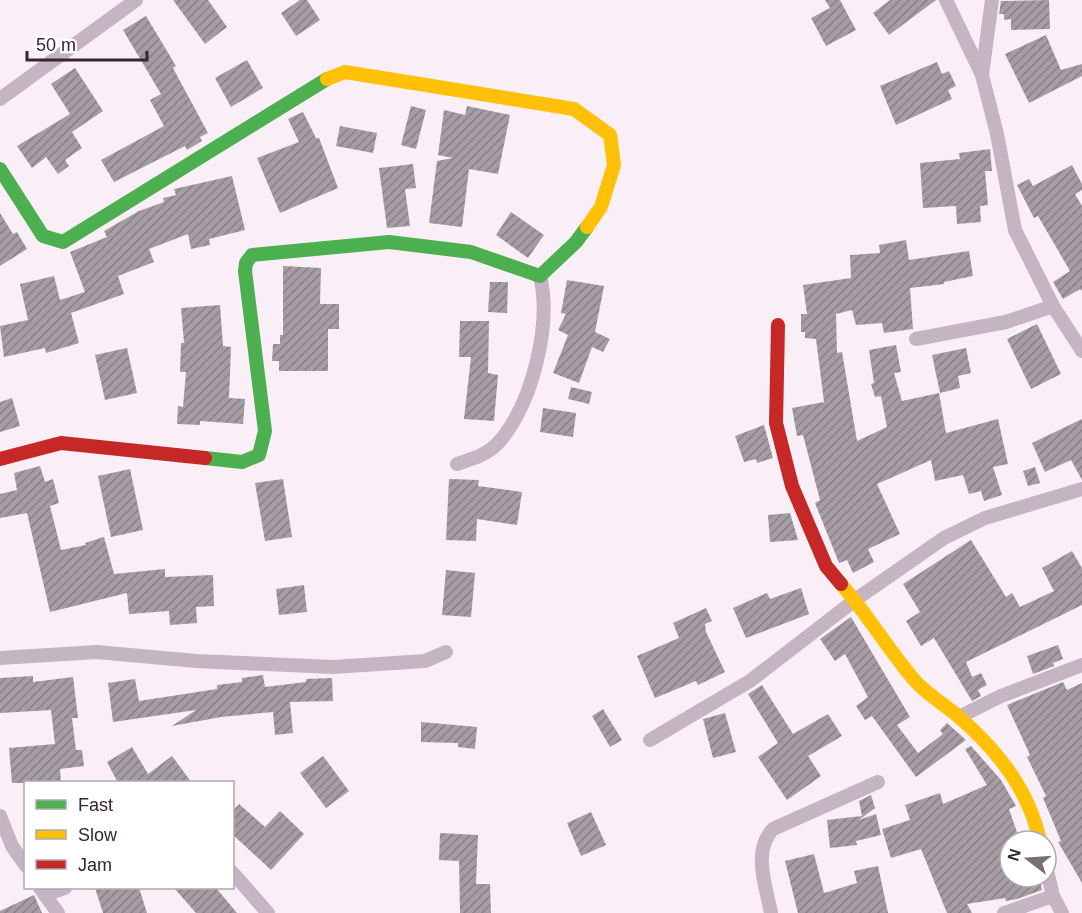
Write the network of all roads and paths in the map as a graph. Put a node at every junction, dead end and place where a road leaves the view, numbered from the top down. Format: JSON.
{"nodes":[{"id":1,"x":136,"y":0,"type":"edge"},
{"id":2,"x":946,"y":0,"type":"edge"},
{"id":3,"x":992,"y":0,"type":"edge"},
{"id":4,"x":982,"y":75,"type":"junction"},
{"id":5,"x":0,"y":99,"type":"edge"},
{"id":6,"x":0,"y":169,"type":"edge"},
{"id":7,"x":540,"y":276,"type":"junction"},
{"id":8,"x":1053,"y":306,"type":"junction"},
{"id":9,"x":778,"y":325,"type":"dead end"},
{"id":10,"x":916,"y":339,"type":"dead end"},
{"id":11,"x":1082,"y":351,"type":"edge"},
{"id":12,"x":0,"y":459,"type":"edge"},
{"id":13,"x":457,"y":464,"type":"dead end"},
{"id":14,"x":1082,"y":489,"type":"edge"},
{"id":15,"x":855,"y":600,"type":"junction"},
{"id":16,"x":446,"y":652,"type":"dead end"},
{"id":17,"x":0,"y":658,"type":"edge"},
{"id":18,"x":1082,"y":665,"type":"edge"},
{"id":19,"x":959,"y":717,"type":"junction"},
{"id":20,"x":650,"y":740,"type":"dead end"},
{"id":21,"x":878,"y":782,"type":"dead end"},
{"id":22,"x":0,"y":816,"type":"edge"},
{"id":23,"x":1037,"y":829,"type":"edge"},
{"id":24,"x":24,"y":863,"type":"edge"},
{"id":25,"x":234,"y":874,"type":"edge"},
{"id":26,"x":57,"y":889,"type":"edge"},
{"id":27,"x":1051,"y":889,"type":"edge"},
{"id":28,"x":42,"y":891,"type":"edge"},
{"id":29,"x":1053,"y":896,"type":"junction"},
{"id":30,"x":58,"y":913,"type":"edge"},
{"id":31,"x":268,"y":913,"type":"edge"},
{"id":32,"x":771,"y":913,"type":"edge"},
{"id":33,"x":1004,"y":913,"type":"edge"},
{"id":34,"x":1062,"y":913,"type":"edge"}],
"edges":[{"from":1,"to":5,"type":"street"},
{"from":2,"to":4,"type":"street"},
{"from":3,"to":4,"type":"street"},
{"from":4,"to":8,"type":"street"},
{"from":6,"to":7,"type":"street"},
{"from":7,"to":12,"type":"street"},
{"from":7,"to":13,"type":"street"},
{"from":8,"to":10,"type":"street"},
{"from":8,"to":11,"type":"street"},
{"from":9,"to":15,"type":"street"},
{"from":14,"to":15,"type":"street"},
{"from":15,"to":19,"type":"street"},
{"from":15,"to":20,"type":"street"},
{"from":16,"to":17,"type":"street"},
{"from":18,"to":19,"type":"street"},
{"from":19,"to":23,"type":"street"},
{"from":21,"to":32,"type":"street"},
{"from":22,"to":24,"type":"street"},
{"from":25,"to":31,"type":"street"},
{"from":26,"to":28,"type":"street"},
{"from":27,"to":29,"type":"street"},
{"from":28,"to":30,"type":"street"},
{"from":29,"to":33,"type":"street"},
{"from":29,"to":34,"type":"street"}]}
